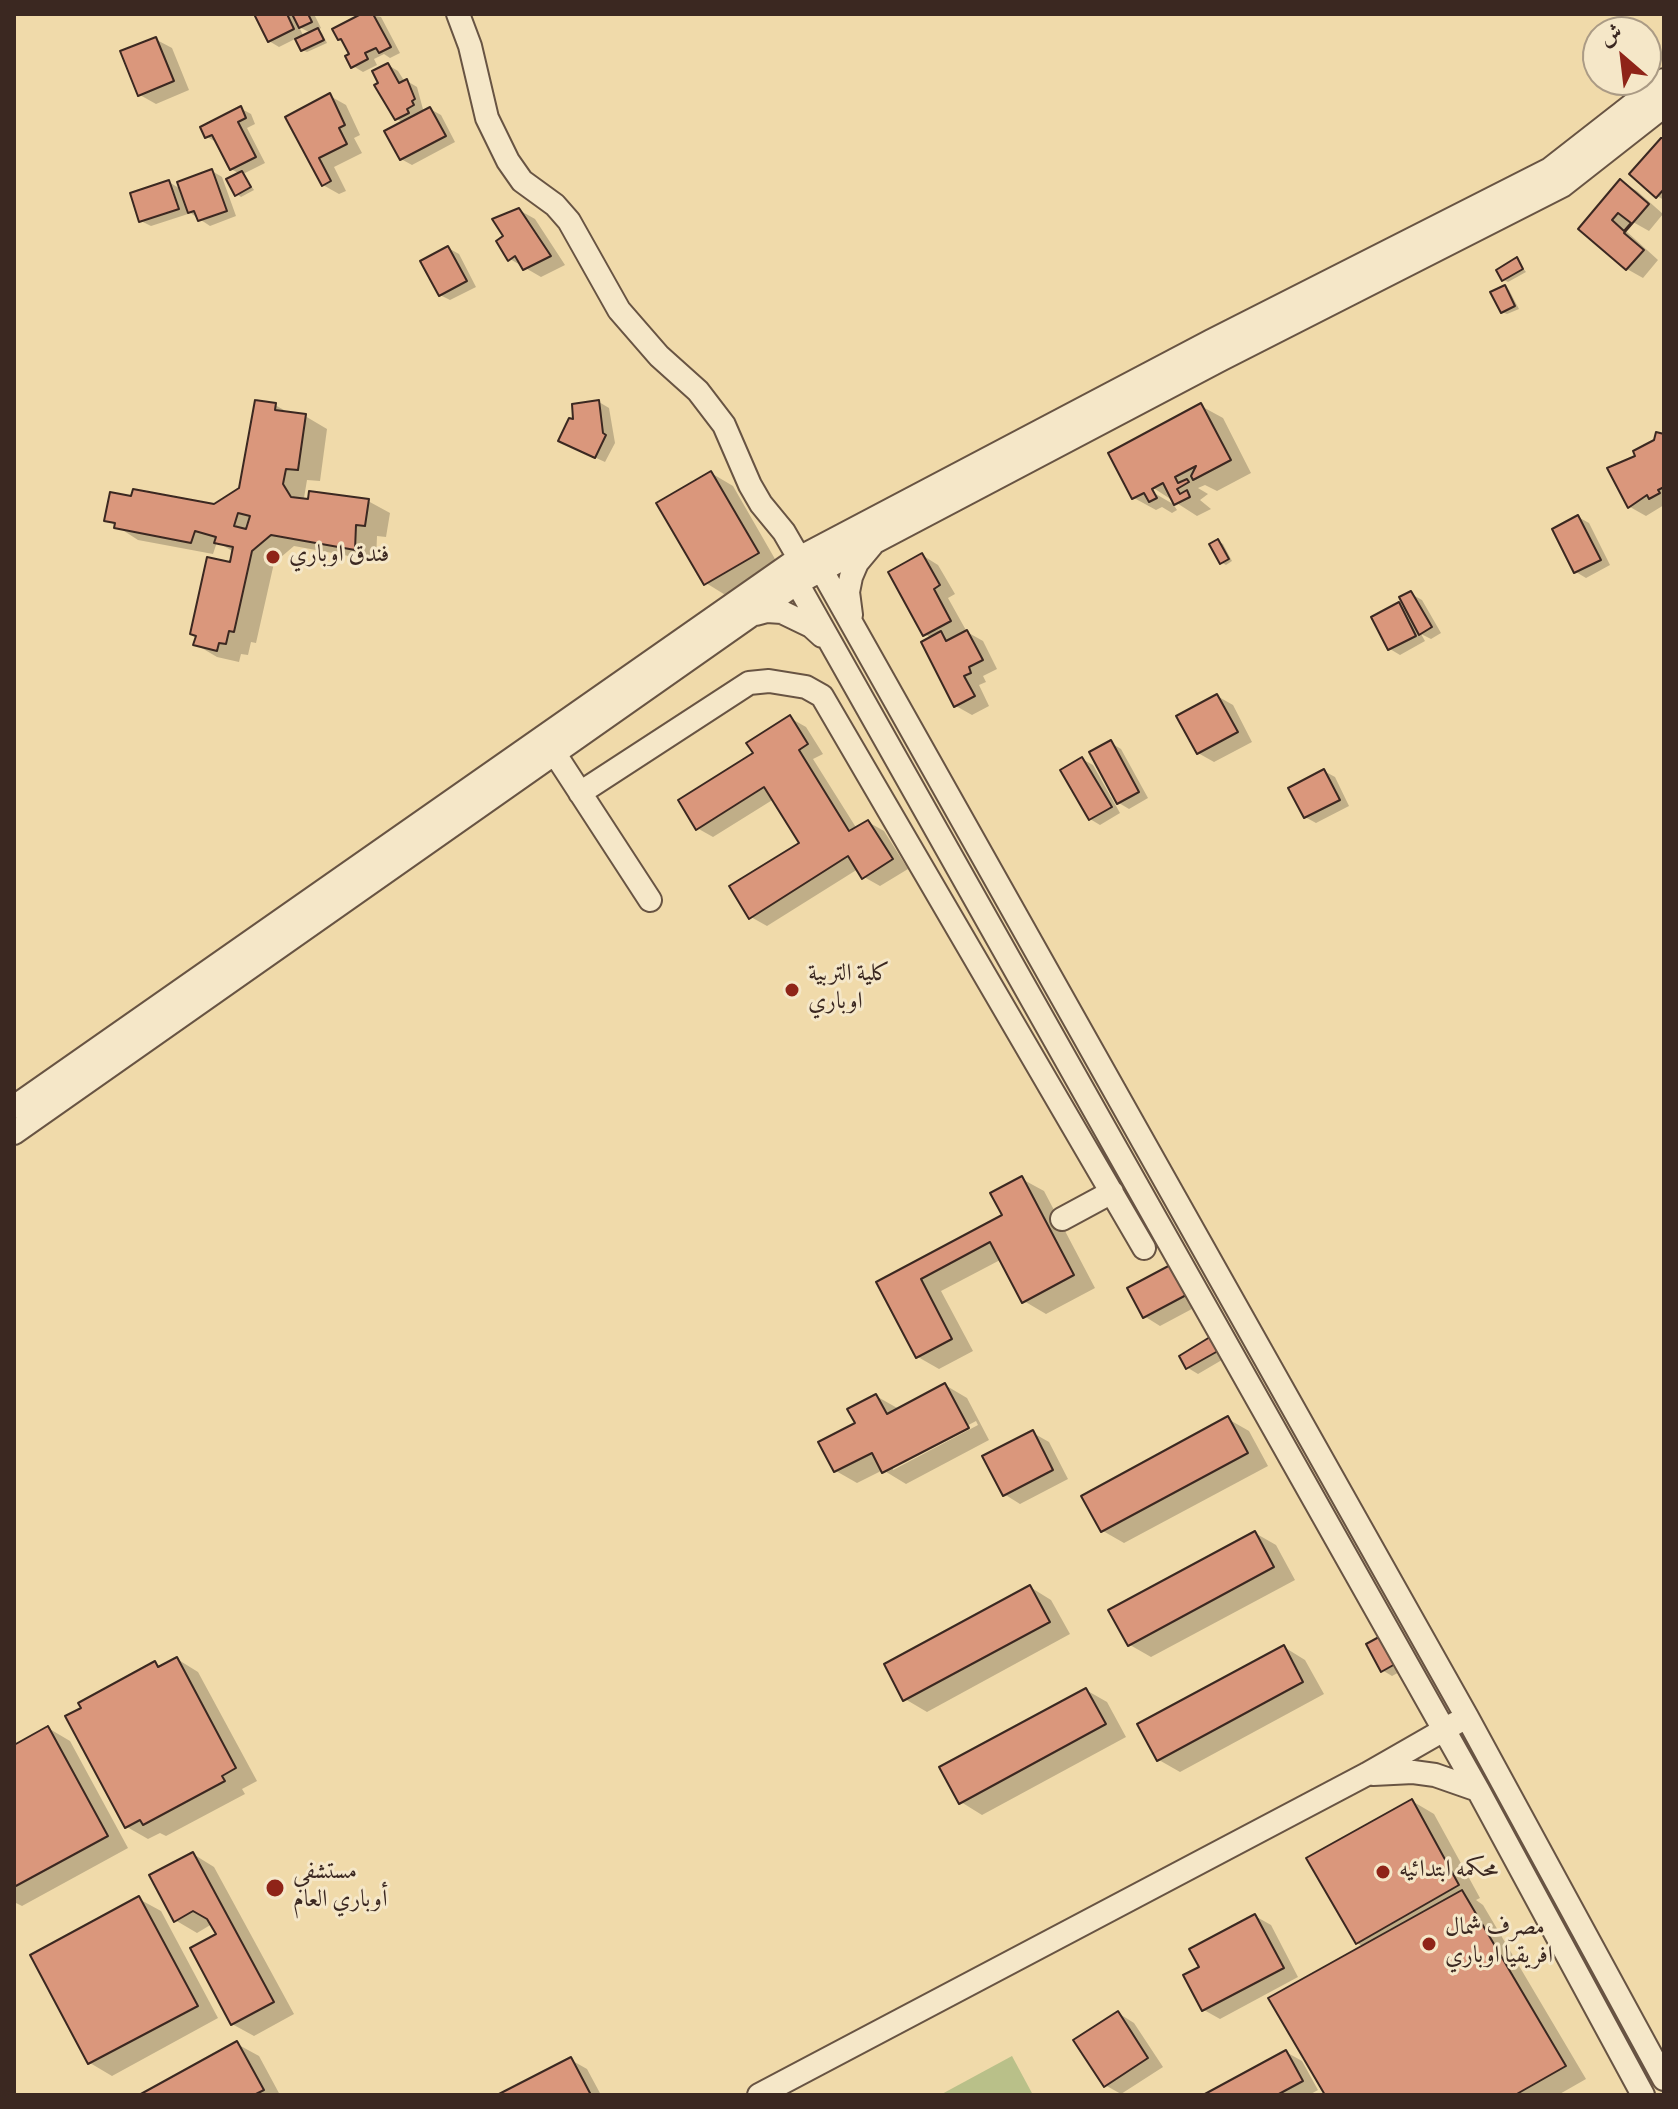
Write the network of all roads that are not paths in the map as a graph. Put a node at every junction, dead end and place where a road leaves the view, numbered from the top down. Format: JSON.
{"nodes":[{"id":1,"x":458,"y":14,"type":"edge"},
{"id":2,"x":1664,"y":81,"type":"edge"},
{"id":3,"x":1664,"y":106,"type":"edge"},
{"id":4,"x":877,"y":540,"type":"junction"},
{"id":5,"x":799,"y":558,"type":"junction"},
{"id":6,"x":821,"y":569,"type":"junction"},
{"id":7,"x":797,"y":583,"type":"junction"},
{"id":8,"x":751,"y":615,"type":"junction"},
{"id":9,"x":853,"y":624,"type":"junction"},
{"id":10,"x":831,"y":644,"type":"junction"},
{"id":11,"x":555,"y":754,"type":"junction"},
{"id":12,"x":580,"y":793,"type":"junction"},
{"id":13,"x":650,"y":900,"type":"dead end"},
{"id":14,"x":14,"y":1107,"type":"edge"},
{"id":15,"x":14,"y":1133,"type":"edge"},
{"id":16,"x":1112,"y":1192,"type":"junction"},
{"id":17,"x":1062,"y":1219,"type":"dead end"},
{"id":18,"x":1144,"y":1248,"type":"dead end"},
{"id":19,"x":1467,"y":1717,"type":"junction"},
{"id":20,"x":1444,"y":1730,"type":"junction"},
{"id":21,"x":1367,"y":1774,"type":"junction"},
{"id":22,"x":1478,"y":1790,"type":"junction"},
{"id":23,"x":1664,"y":2079,"type":"edge"},
{"id":24,"x":759,"y":2095,"type":"edge"},
{"id":25,"x":1643,"y":2095,"type":"edge"}],
"edges":[{"from":1,"to":5,"type":"street"},
{"from":2,"to":5,"type":"street"},
{"from":3,"to":4,"type":"street"},
{"from":4,"to":6,"type":"street"},
{"from":4,"to":9,"type":"street"},
{"from":5,"to":6,"type":"street"},
{"from":5,"to":7,"type":"street"},
{"from":5,"to":14,"type":"street"},
{"from":6,"to":7,"type":"street"},
{"from":6,"to":9,"type":"street"},
{"from":7,"to":8,"type":"street"},
{"from":7,"to":10,"type":"street"},
{"from":8,"to":10,"type":"street"},
{"from":8,"to":11,"type":"street"},
{"from":9,"to":19,"type":"street"},
{"from":10,"to":20,"type":"street"},
{"from":11,"to":12,"type":"street"},
{"from":11,"to":15,"type":"street"},
{"from":12,"to":13,"type":"street"},
{"from":12,"to":16,"type":"street"},
{"from":16,"to":17,"type":"street"},
{"from":16,"to":18,"type":"street"},
{"from":19,"to":20,"type":"street"},
{"from":19,"to":23,"type":"street"},
{"from":20,"to":21,"type":"street"},
{"from":20,"to":22,"type":"street"},
{"from":21,"to":22,"type":"street"},
{"from":21,"to":24,"type":"street"},
{"from":22,"to":25,"type":"street"}]}
